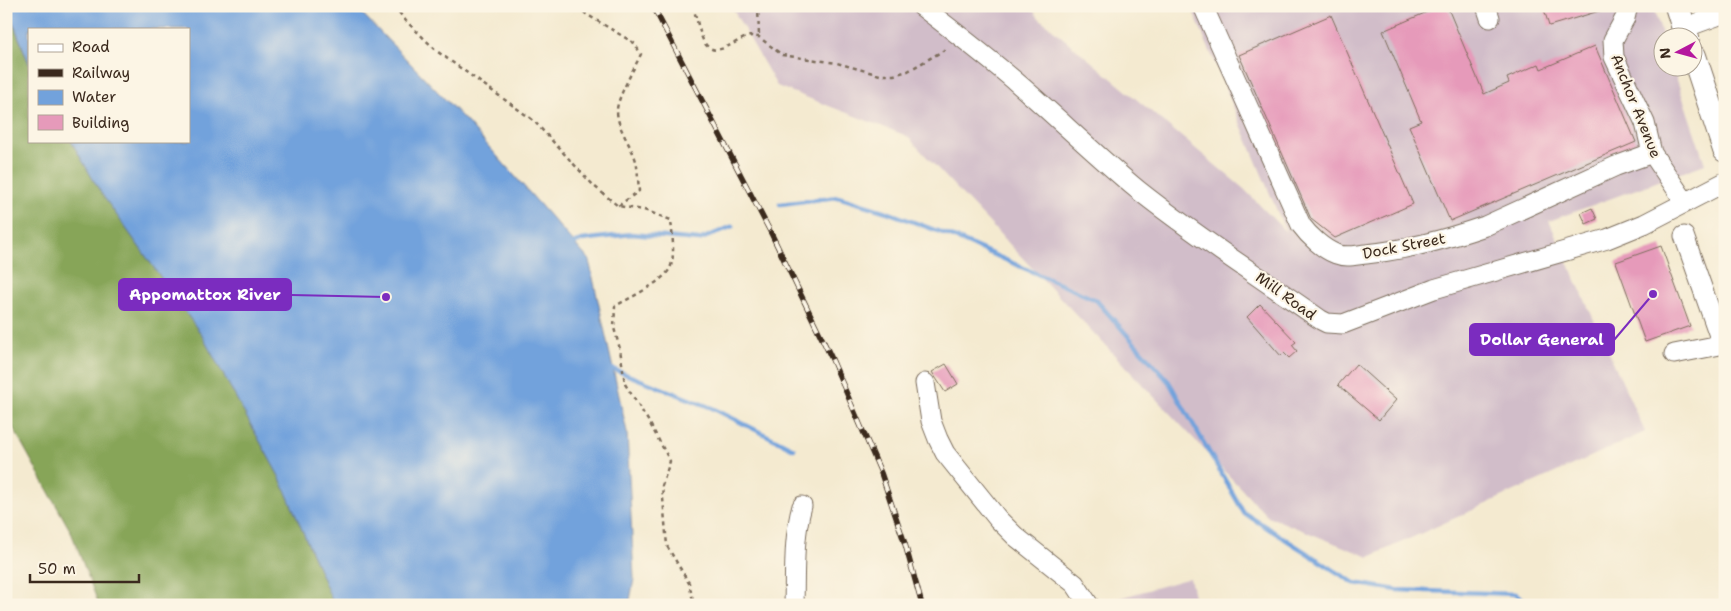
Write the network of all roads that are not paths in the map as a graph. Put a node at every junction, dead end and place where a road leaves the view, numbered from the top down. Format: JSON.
{"nodes":[{"id":1,"x":921,"y":6,"type":"edge"},
{"id":2,"x":1203,"y":6,"type":"edge"},
{"id":3,"x":1628,"y":6,"type":"edge"},
{"id":4,"x":1725,"y":13,"type":"edge"},
{"id":5,"x":1683,"y":24,"type":"edge"},
{"id":6,"x":1702,"y":78,"type":"edge"},
{"id":7,"x":1722,"y":134,"type":"edge"},
{"id":8,"x":1652,"y":153,"type":"junction"},
{"id":9,"x":1725,"y":182,"type":"edge"},
{"id":10,"x":1685,"y":202,"type":"junction"},
{"id":11,"x":1684,"y":236,"type":"dead end"},
{"id":12,"x":1723,"y":344,"type":"edge"},
{"id":13,"x":1674,"y":354,"type":"dead end"},
{"id":14,"x":925,"y":383,"type":"dead end"},
{"id":15,"x":802,"y":506,"type":"dead end"},
{"id":16,"x":794,"y":605,"type":"edge"},
{"id":17,"x":1089,"y":605,"type":"edge"}],
"edges":[{"from":1,"to":10,"type":"street","name":"Mill Road"},
{"from":2,"to":8,"type":"street","name":"Dock Street"},
{"from":3,"to":8,"type":"street","name":"Anchor Avenue"},
{"from":4,"to":5,"type":"street"},
{"from":6,"to":7,"type":"main road"},
{"from":8,"to":10,"type":"street","name":"Anchor Avenue"},
{"from":9,"to":10,"type":"street","name":"Mill Road"},
{"from":11,"to":12,"type":"street"},
{"from":12,"to":13,"type":"street"},
{"from":14,"to":17,"type":"street"},
{"from":15,"to":16,"type":"street"}]}
